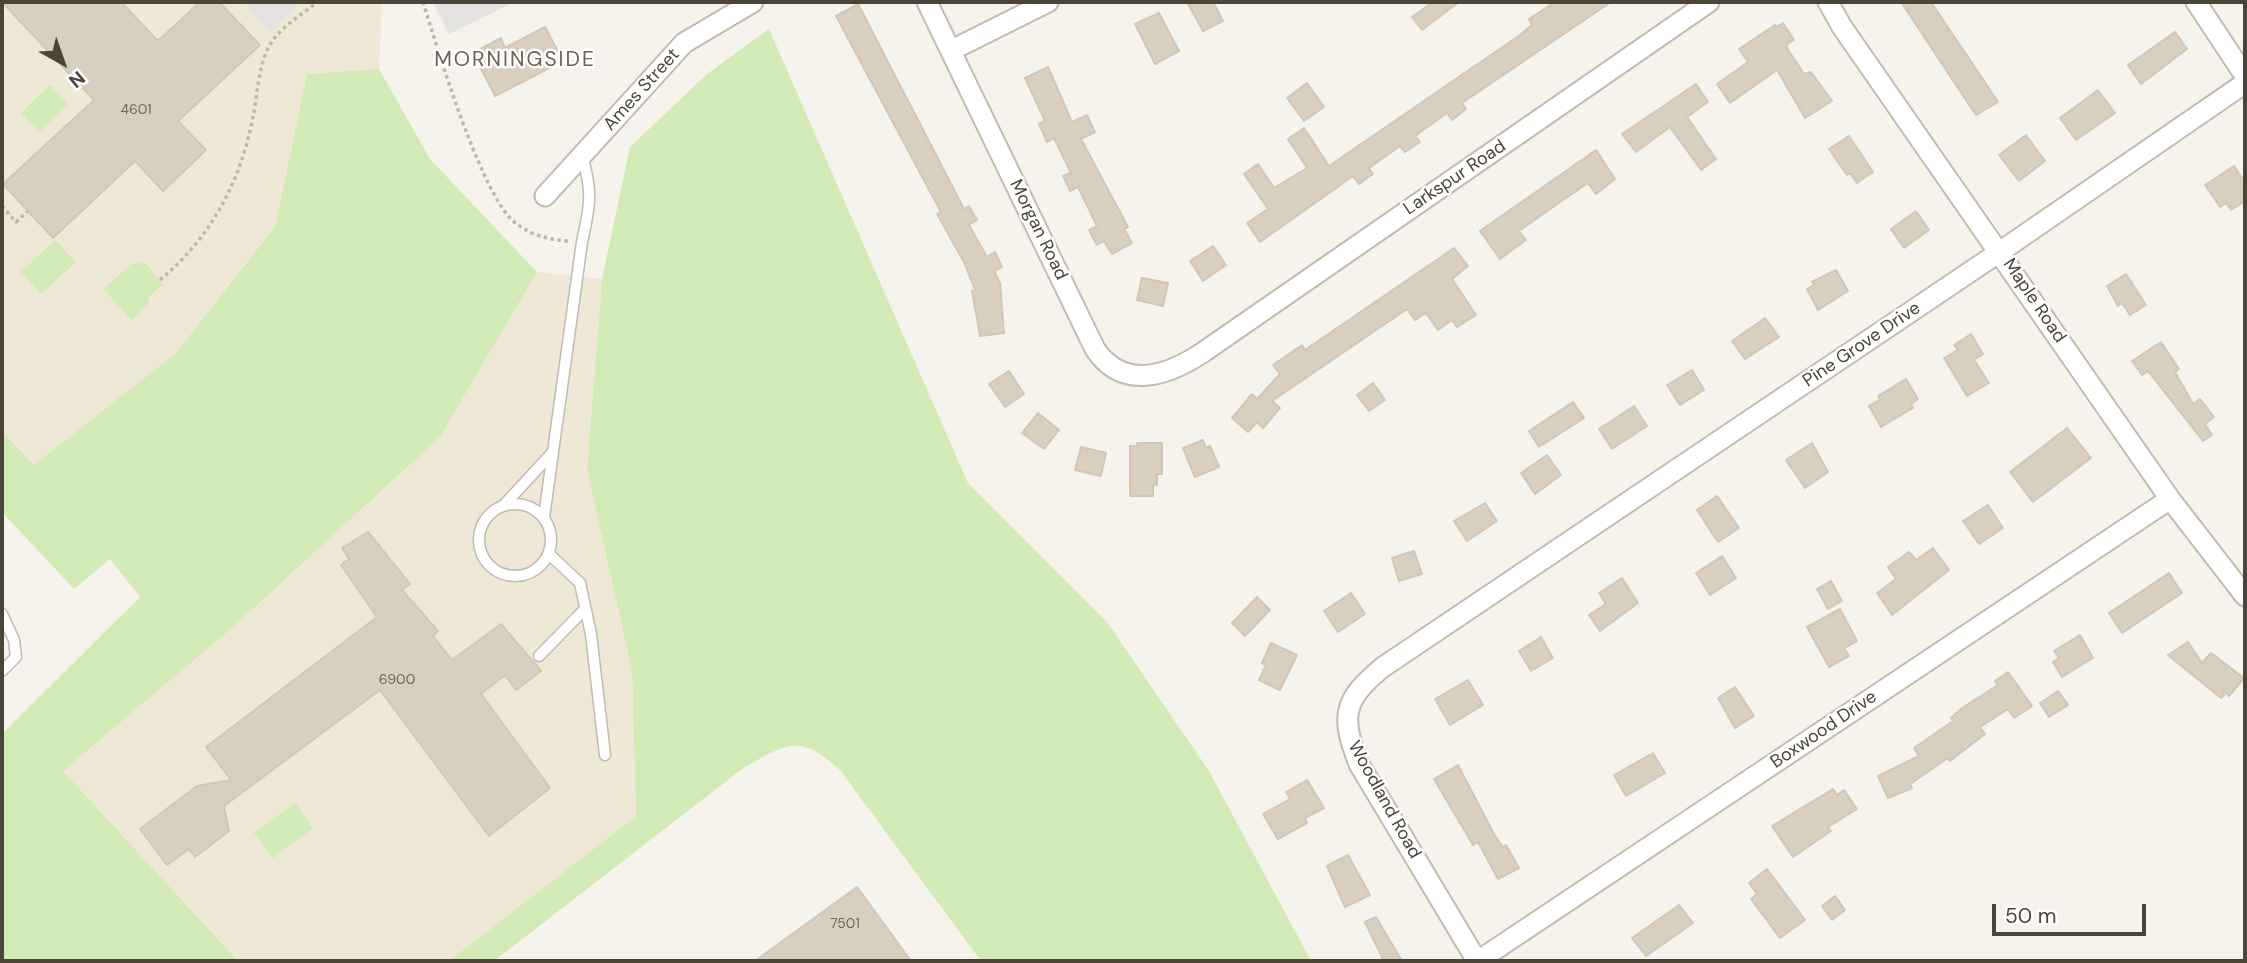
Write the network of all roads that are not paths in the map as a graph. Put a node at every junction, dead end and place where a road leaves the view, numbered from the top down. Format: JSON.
{"nodes":[{"id":1,"x":753,"y":2,"type":"edge"},
{"id":2,"x":927,"y":2,"type":"edge"},
{"id":3,"x":1048,"y":2,"type":"edge"},
{"id":4,"x":1709,"y":2,"type":"edge"},
{"id":5,"x":1828,"y":2,"type":"edge"},
{"id":6,"x":2196,"y":2,"type":"edge"},
{"id":7,"x":952,"y":50,"type":"junction"},
{"id":8,"x":2245,"y":76,"type":"edge"},
{"id":9,"x":2245,"y":83,"type":"edge"},
{"id":10,"x":582,"y":155,"type":"junction"},
{"id":11,"x":545,"y":196,"type":"dead end"},
{"id":12,"x":2001,"y":251,"type":"junction"},
{"id":13,"x":1202,"y":353,"type":"joint"},
{"id":14,"x":553,"y":452,"type":"junction"},
{"id":15,"x":2170,"y":499,"type":"junction"},
{"id":16,"x":503,"y":506,"type":"junction"},
{"id":17,"x":544,"y":517,"type":"junction"},
{"id":18,"x":549,"y":554,"type":"junction"},
{"id":19,"x":2245,"y":596,"type":"edge"},
{"id":20,"x":1476,"y":604,"type":"joint"},
{"id":21,"x":585,"y":609,"type":"junction"},
{"id":22,"x":2,"y":614,"type":"edge"},
{"id":23,"x":539,"y":656,"type":"dead end"},
{"id":24,"x":2,"y":671,"type":"edge"},
{"id":25,"x":605,"y":755,"type":"dead end"},
{"id":26,"x":1477,"y":961,"type":"edge"}],
"edges":[{"from":1,"to":10,"type":"street","name":"Ames Street"},
{"from":2,"to":7,"type":"street","name":"Morgan Road"},
{"from":3,"to":7,"type":"street"},
{"from":4,"to":13,"type":"street","name":"Larkspur Road"},
{"from":5,"to":12,"type":"street","name":"Maple Road"},
{"from":6,"to":8,"type":"street"},
{"from":7,"to":13,"type":"street","name":"Morgan Road"},
{"from":9,"to":12,"type":"street","name":"Pine Grove Drive"},
{"from":10,"to":11,"type":"street","name":"Ames Street"},
{"from":10,"to":14,"type":"lane"},
{"from":12,"to":15,"type":"street","name":"Maple Road"},
{"from":12,"to":20,"type":"street","name":"Pine Grove Drive"},
{"from":14,"to":16,"type":"lane"},
{"from":14,"to":17,"type":"lane"},
{"from":15,"to":19,"type":"street","name":"Maple Road"},
{"from":15,"to":26,"type":"street","name":"Boxwood Drive"},
{"from":16,"to":17,"type":"lane"},
{"from":16,"to":18,"type":"lane"},
{"from":17,"to":18,"type":"lane"},
{"from":18,"to":21,"type":"lane"},
{"from":20,"to":26,"type":"street","name":"Woodland Road"},
{"from":21,"to":23,"type":"lane"},
{"from":21,"to":25,"type":"lane"},
{"from":22,"to":24,"type":"lane"}]}
